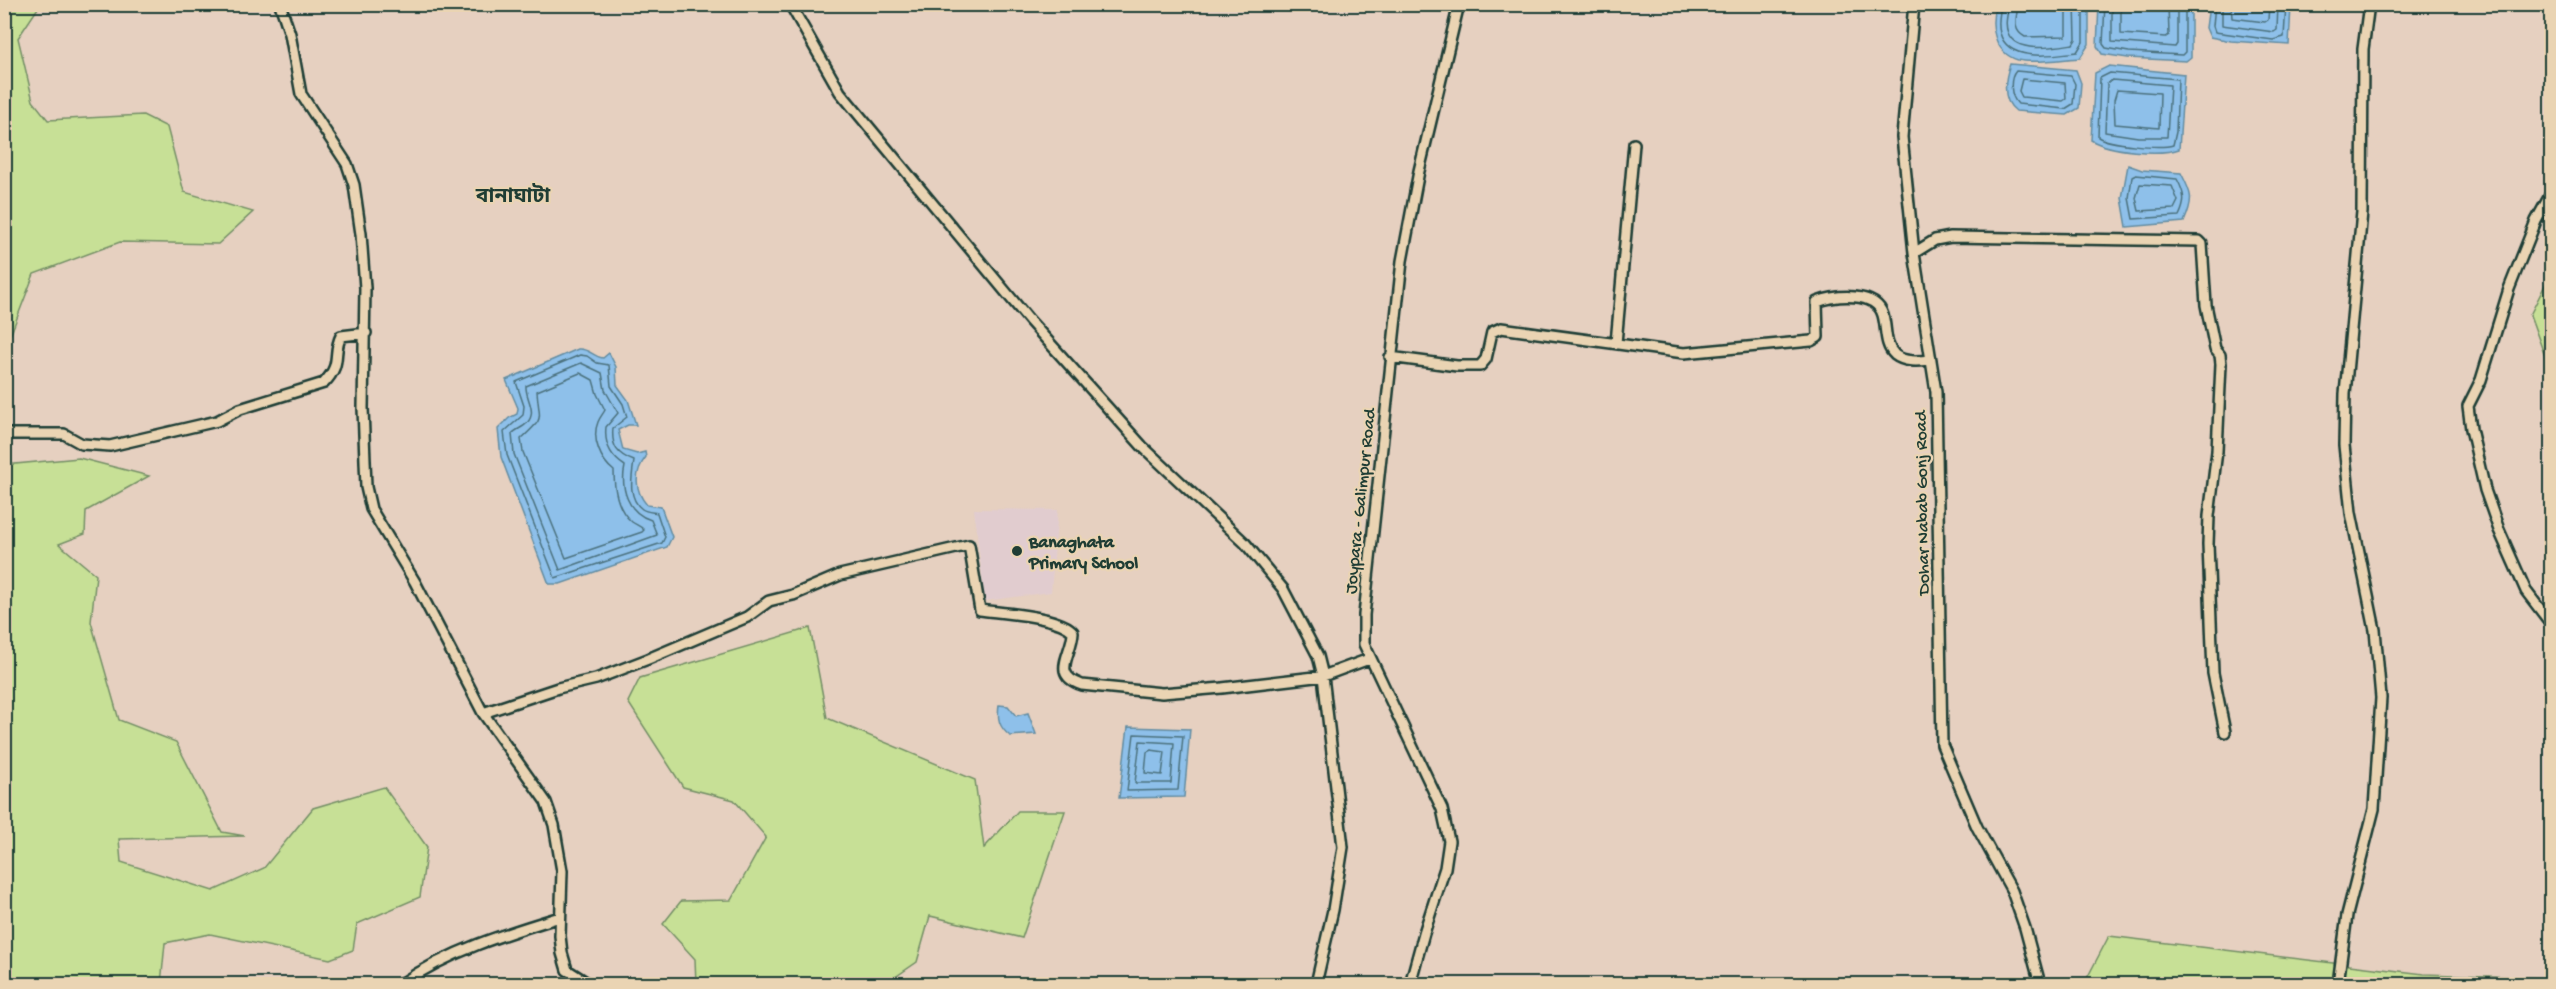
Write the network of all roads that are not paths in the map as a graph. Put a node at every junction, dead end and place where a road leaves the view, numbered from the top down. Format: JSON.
{"nodes":[{"id":1,"x":280,"y":4,"type":"edge"},
{"id":2,"x":790,"y":4,"type":"edge"},
{"id":3,"x":1459,"y":4,"type":"edge"},
{"id":4,"x":1914,"y":4,"type":"edge"},
{"id":5,"x":2368,"y":4,"type":"edge"},
{"id":6,"x":1634,"y":144,"type":"dead end"},
{"id":7,"x":2552,"y":192,"type":"edge"},
{"id":8,"x":1914,"y":253,"type":"junction"},
{"id":9,"x":366,"y":333,"type":"junction"},
{"id":10,"x":1616,"y":344,"type":"junction"},
{"id":11,"x":1390,"y":357,"type":"junction"},
{"id":12,"x":1931,"y":360,"type":"junction"},
{"id":13,"x":4,"y":434,"type":"edge"},
{"id":14,"x":2552,"y":625,"type":"edge"},
{"id":15,"x":1369,"y":658,"type":"junction"},
{"id":16,"x":1323,"y":676,"type":"junction"},
{"id":17,"x":483,"y":713,"type":"junction"},
{"id":18,"x":2225,"y":732,"type":"dead end"},
{"id":19,"x":560,"y":917,"type":"junction"},
{"id":20,"x":401,"y":984,"type":"edge"},
{"id":21,"x":589,"y":984,"type":"edge"},
{"id":22,"x":1316,"y":984,"type":"edge"},
{"id":23,"x":1410,"y":984,"type":"edge"},
{"id":24,"x":2040,"y":984,"type":"edge"},
{"id":25,"x":2338,"y":984,"type":"edge"}],
"edges":[{"from":1,"to":9,"type":"street"},
{"from":2,"to":16,"type":"street"},
{"from":3,"to":11,"type":"street","name":"Joypara - Galimpur Road"},
{"from":4,"to":8,"type":"street","name":"Dohar Nabab Gonj Road"},
{"from":5,"to":25,"type":"street"},
{"from":6,"to":10,"type":"street"},
{"from":7,"to":14,"type":"street"},
{"from":8,"to":12,"type":"street","name":"Dohar Nabab Gonj Road"},
{"from":8,"to":18,"type":"street"},
{"from":9,"to":13,"type":"street"},
{"from":9,"to":17,"type":"street"},
{"from":10,"to":11,"type":"street"},
{"from":10,"to":12,"type":"street"},
{"from":11,"to":15,"type":"street","name":"Joypara - Galimpur Road"},
{"from":12,"to":24,"type":"street","name":"Dohar Nabab Gonj Road"},
{"from":15,"to":16,"type":"street"},
{"from":15,"to":23,"type":"street","name":"Joypara - Galimpur Road"},
{"from":16,"to":17,"type":"street"},
{"from":16,"to":22,"type":"street"},
{"from":17,"to":19,"type":"street"},
{"from":19,"to":20,"type":"street"},
{"from":19,"to":21,"type":"street"}]}
